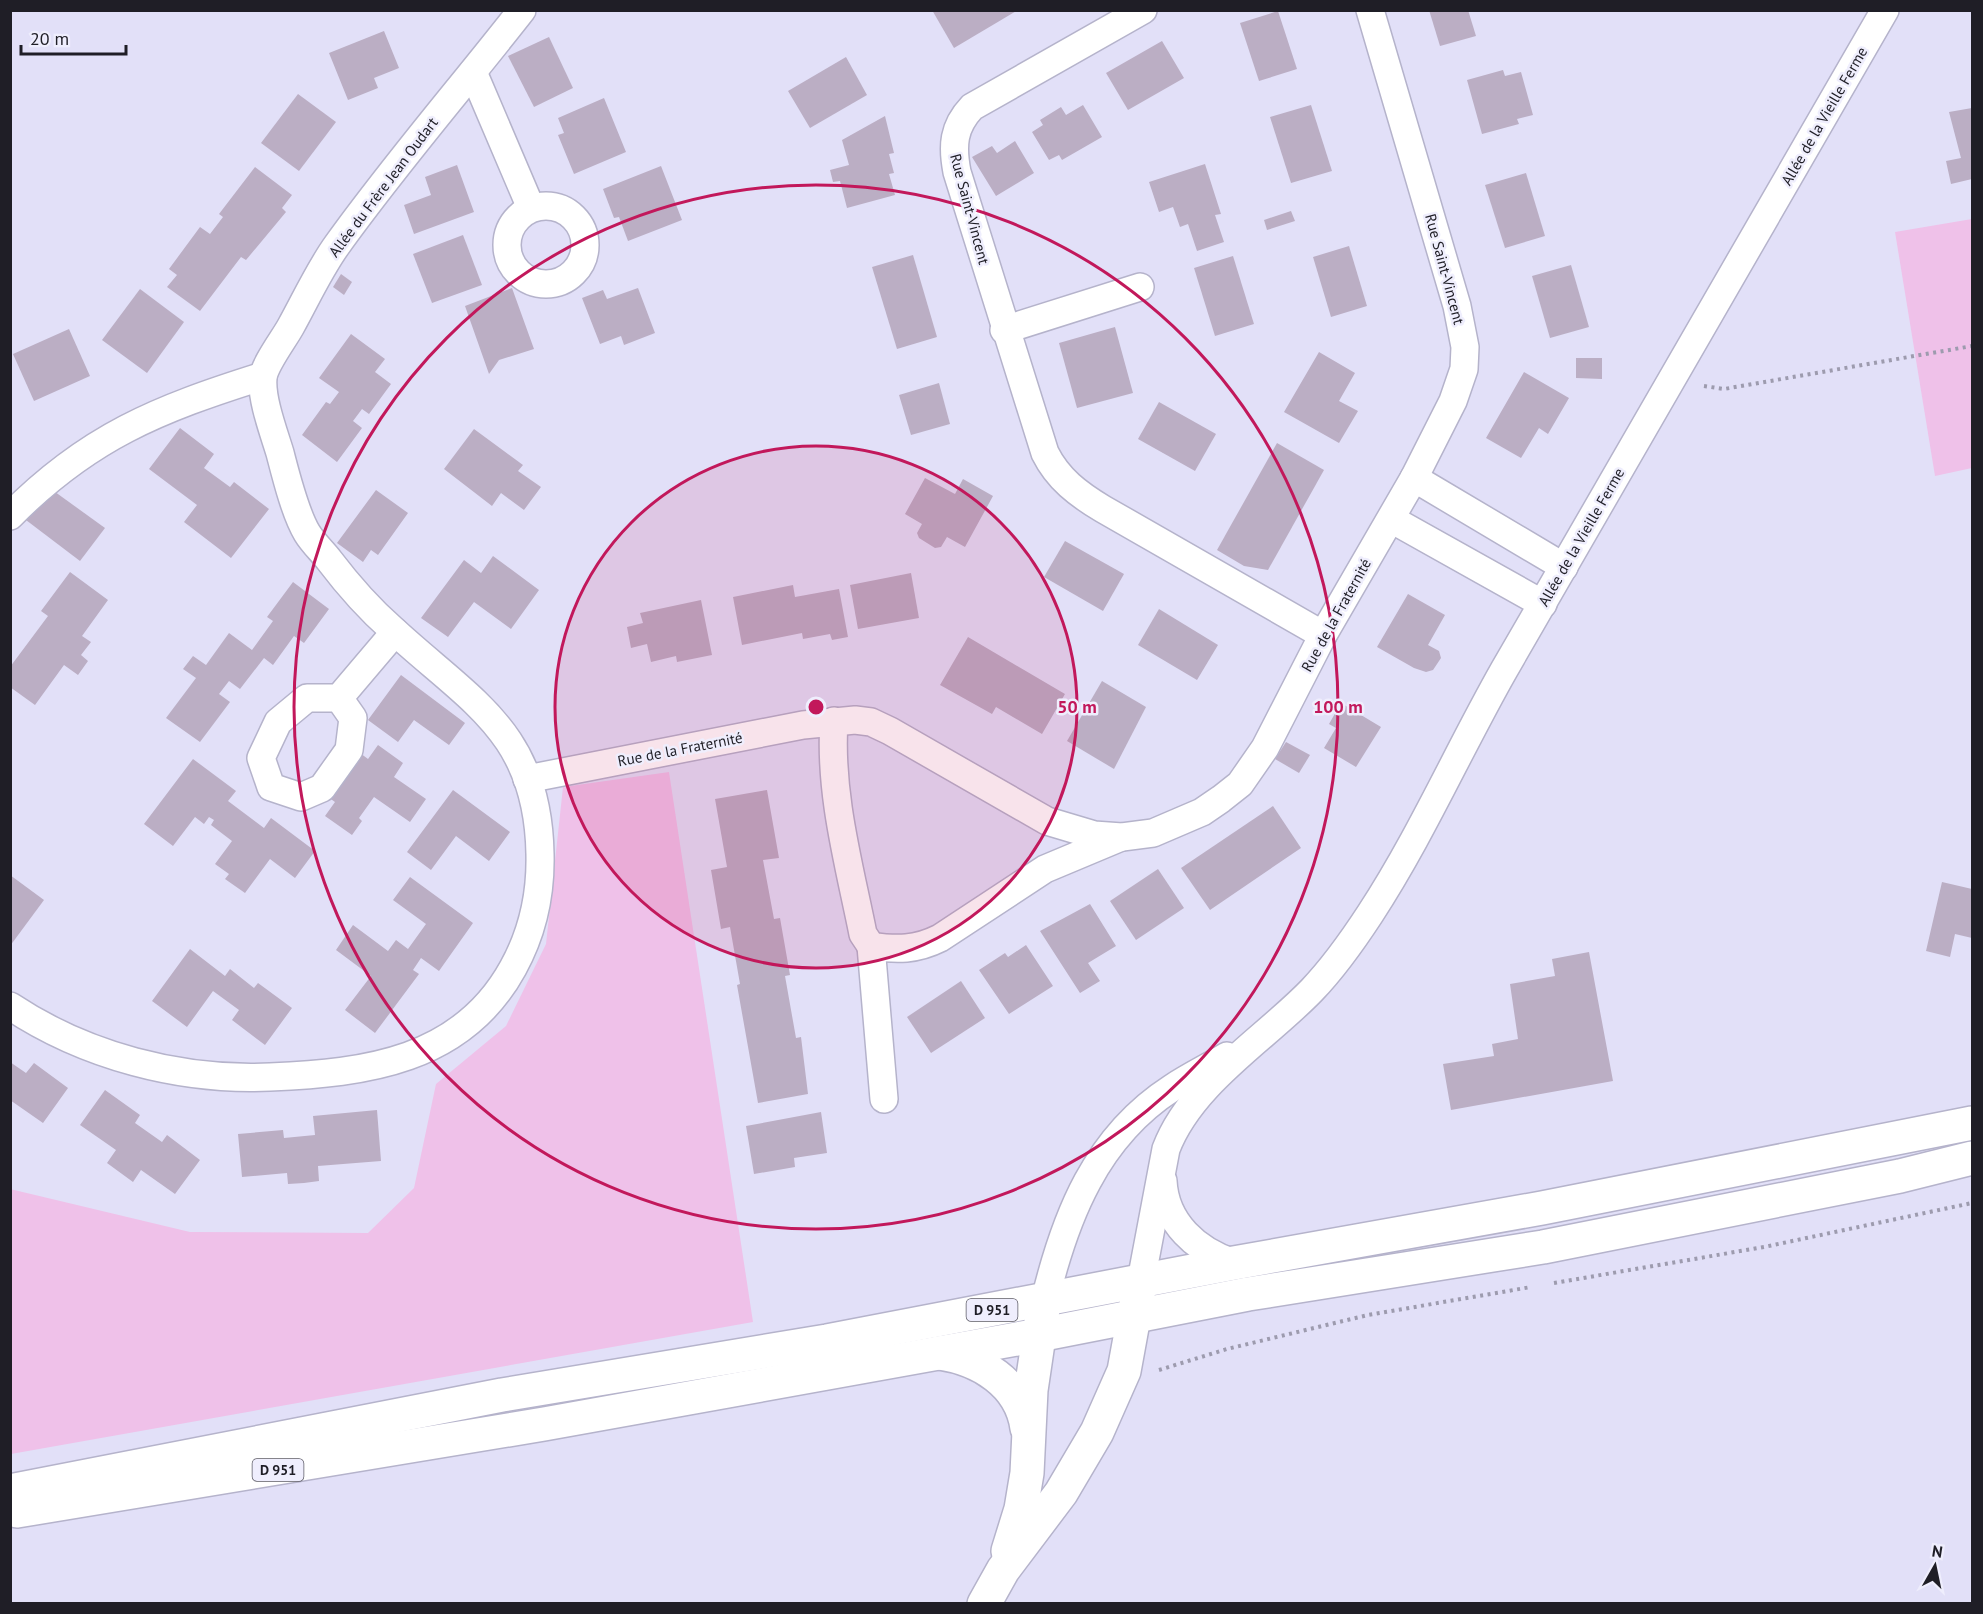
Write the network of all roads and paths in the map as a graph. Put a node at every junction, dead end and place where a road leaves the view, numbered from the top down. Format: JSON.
{"nodes":[{"id":1,"x":522,"y":10,"type":"edge"},
{"id":2,"x":1143,"y":10,"type":"edge"},
{"id":3,"x":1370,"y":10,"type":"edge"},
{"id":4,"x":1885,"y":10,"type":"edge"},
{"id":5,"x":473,"y":72,"type":"junction"},
{"id":6,"x":531,"y":208,"type":"dead end"},
{"id":7,"x":1140,"y":287,"type":"dead end"},
{"id":8,"x":1004,"y":330,"type":"junction"},
{"id":9,"x":1972,"y":346,"type":"edge"},
{"id":10,"x":262,"y":376,"type":"junction"},
{"id":11,"x":1670,"y":381,"type":"junction"},
{"id":12,"x":1414,"y":478,"type":"junction"},
{"id":13,"x":10,"y":516,"type":"edge"},
{"id":14,"x":1391,"y":519,"type":"junction"},
{"id":15,"x":1564,"y":567,"type":"junction"},
{"id":16,"x":1543,"y":604,"type":"junction"},
{"id":17,"x":395,"y":632,"type":"junction"},
{"id":18,"x":1323,"y":635,"type":"junction"},
{"id":19,"x":339,"y":698,"type":"dead end"},
{"id":20,"x":834,"y":721,"type":"junction"},
{"id":21,"x":527,"y":779,"type":"junction"},
{"id":22,"x":1122,"y":837,"type":"junction"},
{"id":23,"x":871,"y":946,"type":"junction"},
{"id":24,"x":10,"y":1006,"type":"edge"},
{"id":25,"x":1252,"y":1042,"type":"junction"},
{"id":26,"x":884,"y":1099,"type":"dead end"},
{"id":27,"x":1972,"y":1123,"type":"edge"},
{"id":28,"x":1972,"y":1158,"type":"edge"},
{"id":29,"x":1163,"y":1166,"type":"junction"},
{"id":30,"x":1651,"y":1187,"type":"junction"},
{"id":31,"x":1972,"y":1203,"type":"edge"},
{"id":32,"x":1234,"y":1263,"type":"junction"},
{"id":33,"x":1138,"y":1299,"type":"junction"},
{"id":34,"x":1041,"y":1318,"type":"junction"},
{"id":35,"x":939,"y":1353,"type":"junction"},
{"id":36,"x":1158,"y":1371,"type":"dead end"},
{"id":37,"x":544,"y":1424,"type":"junction"},
{"id":38,"x":1030,"y":1448,"type":"junction"},
{"id":39,"x":10,"y":1491,"type":"edge"},
{"id":40,"x":10,"y":1512,"type":"edge"},
{"id":41,"x":1003,"y":1570,"type":"junction"},
{"id":42,"x":984,"y":1604,"type":"edge"}],
"edges":[{"from":1,"to":5,"type":"street","name":"Allée du Frère Jean Oudart"},
{"from":2,"to":8,"type":"street","name":"Rue Saint-Vincent"},
{"from":3,"to":12,"type":"street","name":"Rue Saint-Vincent"},
{"from":4,"to":11,"type":"street","name":"Allée de la Vieille Ferme"},
{"from":5,"to":6,"type":"street"},
{"from":5,"to":10,"type":"street","name":"Allée du Frère Jean Oudart"},
{"from":7,"to":8,"type":"street"},
{"from":8,"to":18,"type":"street","name":"Rue Saint-Vincent"},
{"from":9,"to":11,"type":"path"},
{"from":10,"to":13,"type":"street"},
{"from":10,"to":17,"type":"street"},
{"from":11,"to":15,"type":"street","name":"Allée de la Vieille Ferme"},
{"from":12,"to":14,"type":"street","name":"Rue Saint-Vincent"},
{"from":12,"to":15,"type":"street"},
{"from":14,"to":16,"type":"street"},
{"from":14,"to":18,"type":"street","name":"Rue de la Fraternité"},
{"from":15,"to":16,"type":"street","name":"Allée de la Vieille Ferme"},
{"from":16,"to":25,"type":"street","name":"Allée de la Vieille Ferme"},
{"from":17,"to":19,"type":"street"},
{"from":17,"to":21,"type":"street"},
{"from":18,"to":22,"type":"street","name":"Rue de la Fraternité"},
{"from":20,"to":21,"type":"street","name":"Rue de la Fraternité"},
{"from":20,"to":22,"type":"street","name":"Rue de la Fraternité"},
{"from":20,"to":23,"type":"street"},
{"from":21,"to":24,"type":"street"},
{"from":22,"to":23,"type":"street","name":"Rue de la Fraternité"},
{"from":23,"to":26,"type":"street"},
{"from":25,"to":29,"type":"street","name":"Allée de la Vieille Ferme"},
{"from":25,"to":34,"type":"street","name":"Allée de la Vieille Ferme"},
{"from":27,"to":30,"type":"main road","number":"D 951"},
{"from":28,"to":33,"type":"main road","number":"D 951"},
{"from":29,"to":32,"type":"street","name":"Allée de la Vieille Ferme"},
{"from":29,"to":33,"type":"street","name":"Allée de la Vieille Ferme"},
{"from":30,"to":32,"type":"main road","number":"D 951"},
{"from":30,"to":33,"type":"main road","number":"D 951"},
{"from":31,"to":36,"type":"path"},
{"from":32,"to":33,"type":"main road","number":"D 951"},
{"from":33,"to":34,"type":"main road","number":"D 951"},
{"from":33,"to":41,"type":"main road"},
{"from":34,"to":35,"type":"main road","number":"D 951"},
{"from":34,"to":37,"type":"main road","number":"D 951"},
{"from":34,"to":38,"type":"main road"},
{"from":34,"to":39,"type":"main road","number":"D 951"},
{"from":35,"to":37,"type":"main road","number":"D 951"},
{"from":35,"to":38,"type":"main road"},
{"from":37,"to":40,"type":"main road","number":"D 951"},
{"from":38,"to":41,"type":"main road"},
{"from":41,"to":42,"type":"main road"}]}
